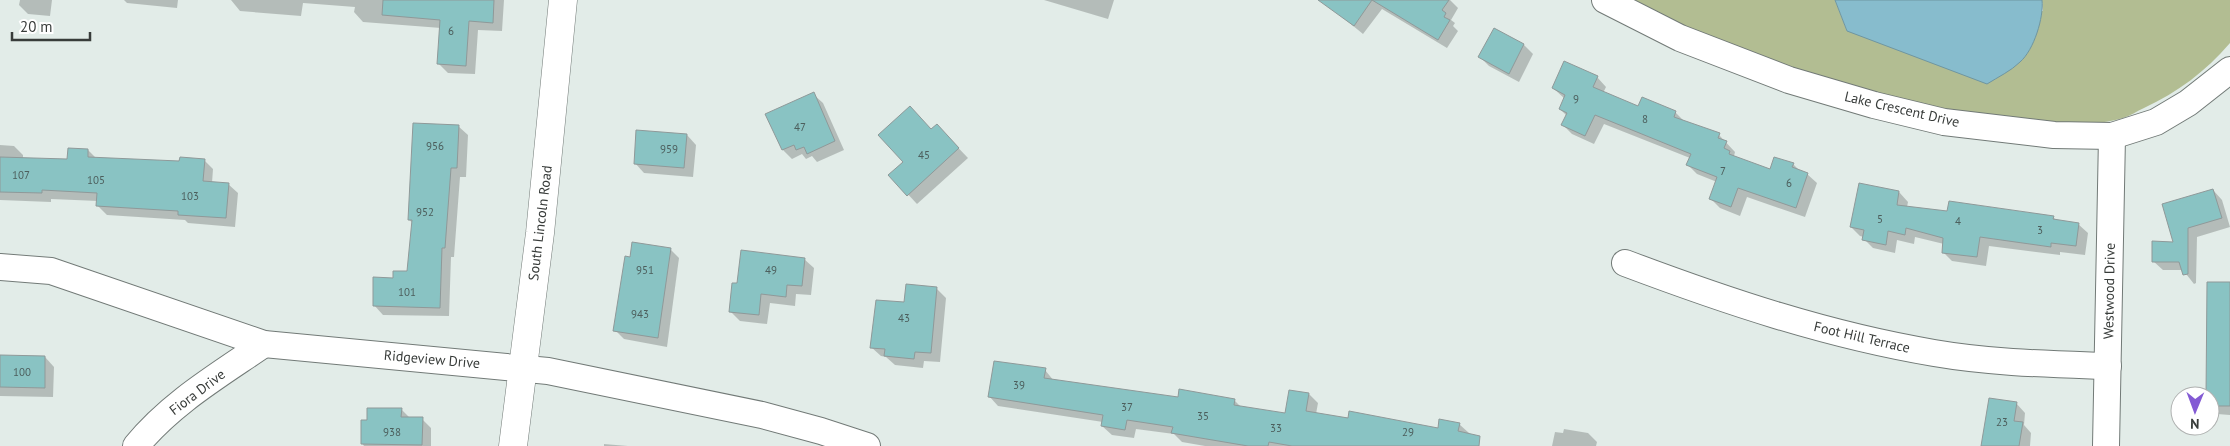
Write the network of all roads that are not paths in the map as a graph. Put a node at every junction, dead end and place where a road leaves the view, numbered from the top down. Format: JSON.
{"nodes":[{"id":1,"x":563,"y":0,"type":"edge"},
{"id":2,"x":1605,"y":0,"type":"edge"},
{"id":3,"x":2230,"y":70,"type":"edge"},
{"id":4,"x":2112,"y":136,"type":"junction"},
{"id":5,"x":1625,"y":263,"type":"dead end"},
{"id":6,"x":0,"y":267,"type":"edge"},
{"id":7,"x":264,"y":344,"type":"junction"},
{"id":8,"x":2108,"y":366,"type":"junction"},
{"id":9,"x":522,"y":368,"type":"junction"},
{"id":10,"x":136,"y":446,"type":"edge"},
{"id":11,"x":513,"y":446,"type":"edge"},
{"id":12,"x":867,"y":446,"type":"edge"},
{"id":13,"x":2106,"y":446,"type":"edge"}],
"edges":[{"from":1,"to":9,"type":"street","name":"South Lincoln Road"},
{"from":2,"to":4,"type":"street","name":"Lake Crescent Drive"},
{"from":3,"to":4,"type":"street","name":"Lake Crescent Drive"},
{"from":4,"to":8,"type":"street","name":"Westwood Drive"},
{"from":5,"to":8,"type":"street","name":"Foot Hill Terrace"},
{"from":6,"to":7,"type":"street","name":"Ridgeview Drive"},
{"from":7,"to":9,"type":"street","name":"Ridgeview Drive"},
{"from":7,"to":10,"type":"street","name":"Fiora Drive"},
{"from":8,"to":13,"type":"street","name":"Westwood Drive"},
{"from":9,"to":11,"type":"street","name":"South Lincoln Road"},
{"from":9,"to":12,"type":"street","name":"Ridgeview Drive"}]}
